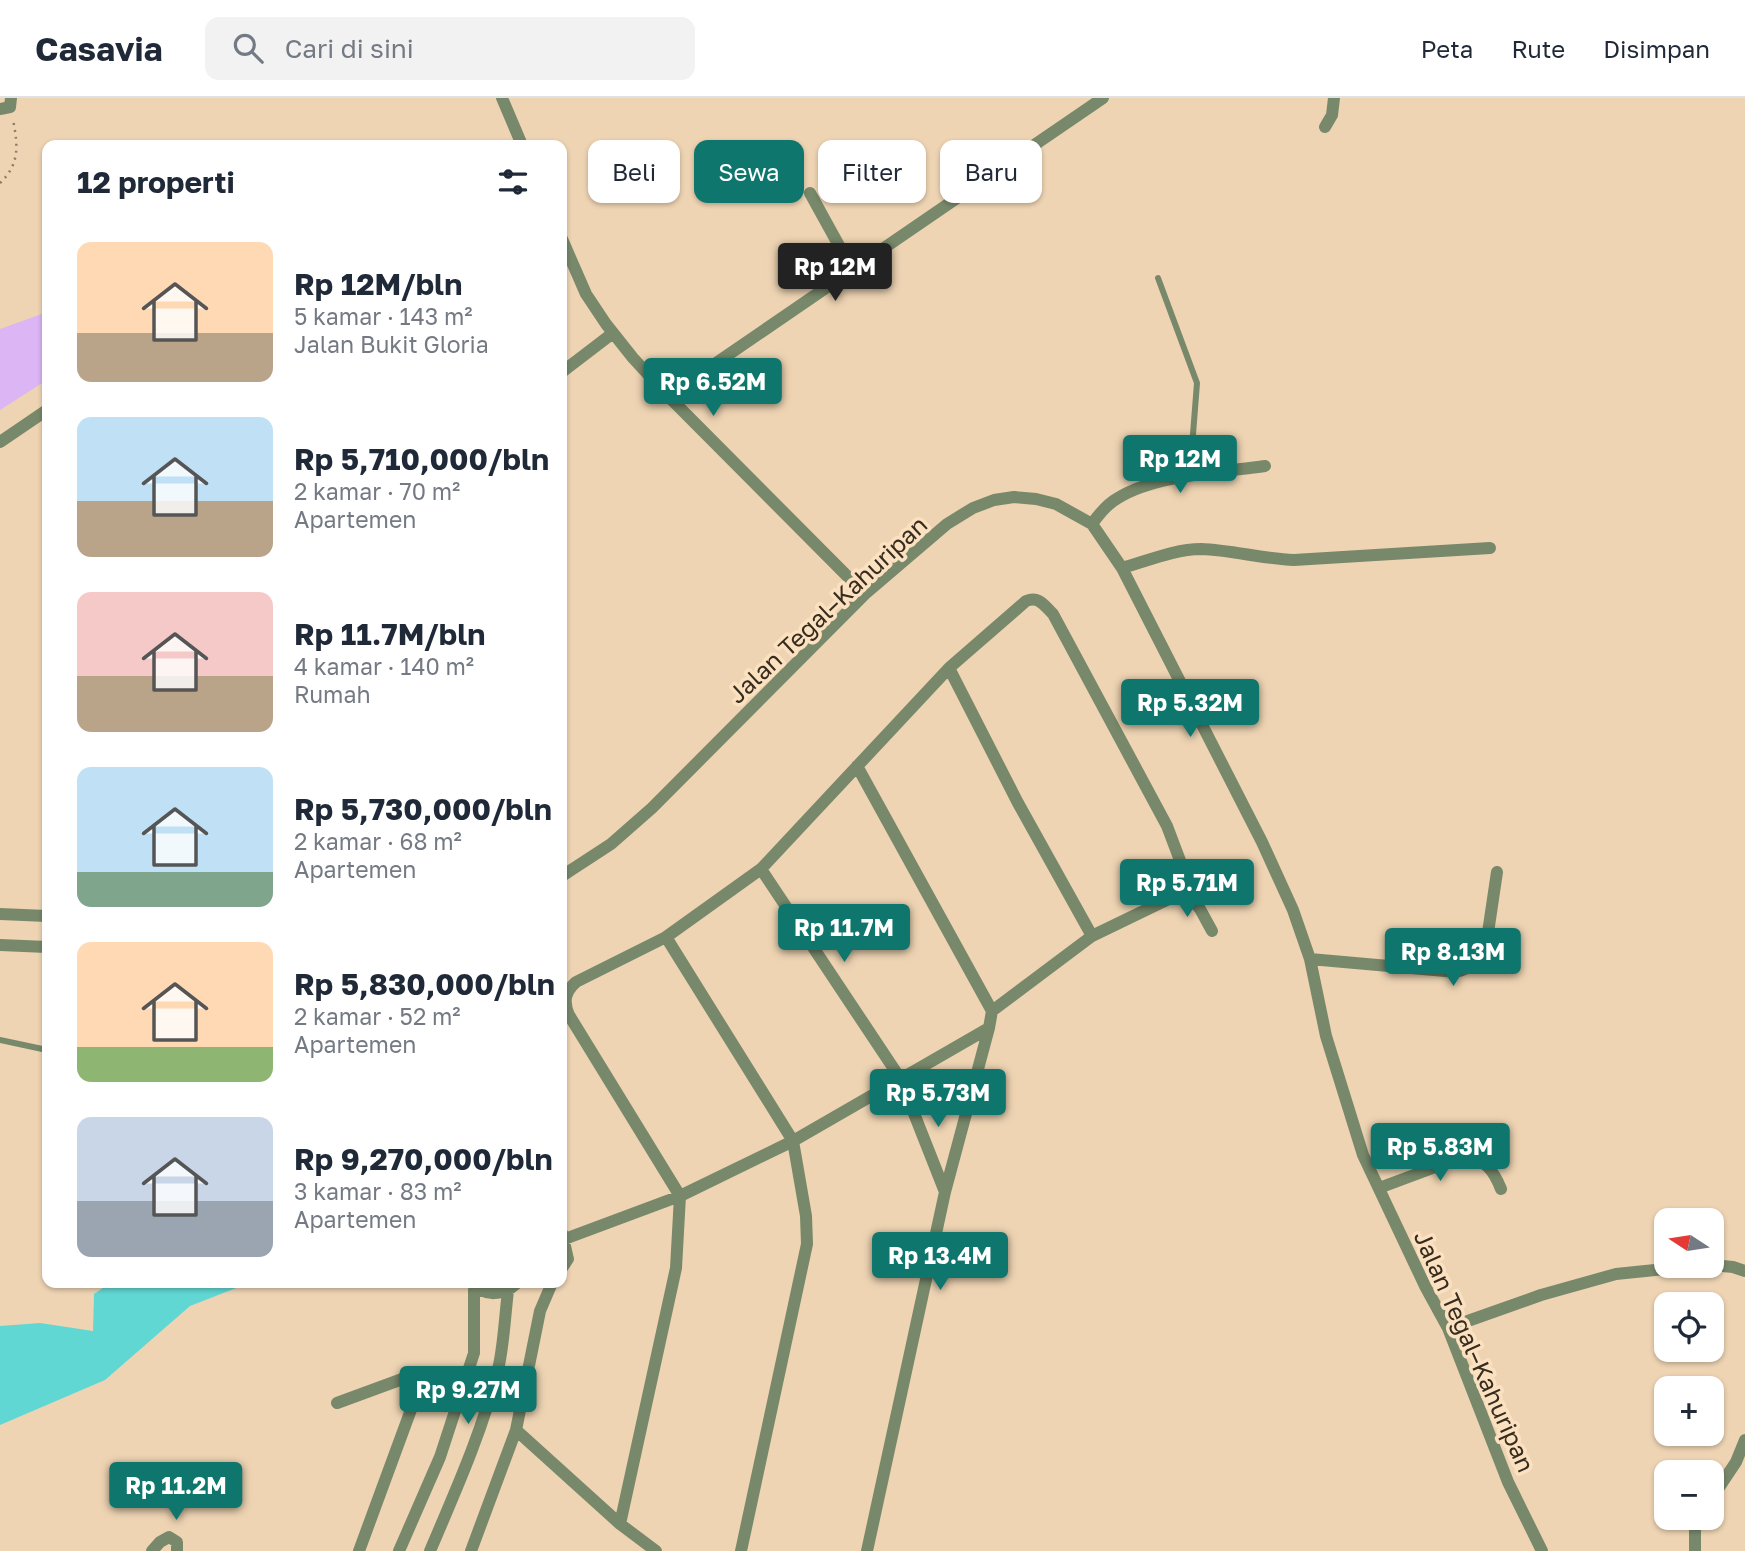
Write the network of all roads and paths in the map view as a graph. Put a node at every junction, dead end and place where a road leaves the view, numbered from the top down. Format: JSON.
{"nodes":[{"id":1,"x":502,"y":98,"type":"edge"},
{"id":2,"x":1103,"y":98,"type":"edge"},
{"id":3,"x":1335,"y":98,"type":"edge"},
{"id":4,"x":7,"y":104,"type":"edge"},
{"id":5,"x":1325,"y":127,"type":"dead end"},
{"id":6,"x":520,"y":140,"type":"edge"},
{"id":7,"x":0,"y":183,"type":"edge"},
{"id":8,"x":810,"y":193,"type":"dead end"},
{"id":9,"x":567,"y":250,"type":"edge"},
{"id":10,"x":853,"y":271,"type":"junction"},
{"id":11,"x":1158,"y":278,"type":"dead end"},
{"id":12,"x":613,"y":333,"type":"junction"},
{"id":13,"x":567,"y":368,"type":"edge"},
{"id":14,"x":668,"y":396,"type":"junction"},
{"id":15,"x":42,"y":413,"type":"edge"},
{"id":16,"x":0,"y":442,"type":"edge"},
{"id":17,"x":1265,"y":466,"type":"dead end"},
{"id":18,"x":1199,"y":475,"type":"junction"},
{"id":19,"x":1092,"y":524,"type":"junction"},
{"id":20,"x":1490,"y":548,"type":"dead end"},
{"id":21,"x":1122,"y":568,"type":"junction"},
{"id":22,"x":865,"y":594,"type":"junction"},
{"id":23,"x":949,"y":668,"type":"junction"},
{"id":24,"x":857,"y":766,"type":"junction"},
{"id":25,"x":761,"y":869,"type":"junction"},
{"id":26,"x":1497,"y":872,"type":"dead end"},
{"id":27,"x":567,"y":873,"type":"edge"},
{"id":28,"x":1185,"y":891,"type":"junction"},
{"id":29,"x":0,"y":914,"type":"edge"},
{"id":30,"x":42,"y":916,"type":"edge"},
{"id":31,"x":1212,"y":931,"type":"dead end"},
{"id":32,"x":1092,"y":936,"type":"junction"},
{"id":33,"x":666,"y":937,"type":"junction"},
{"id":34,"x":0,"y":945,"type":"edge"},
{"id":35,"x":42,"y":947,"type":"edge"},
{"id":36,"x":1310,"y":959,"type":"junction"},
{"id":37,"x":567,"y":992,"type":"edge"},
{"id":38,"x":567,"y":1010,"type":"edge"},
{"id":39,"x":992,"y":1011,"type":"junction"},
{"id":40,"x":989,"y":1028,"type":"junction"},
{"id":41,"x":0,"y":1040,"type":"edge"},
{"id":42,"x":42,"y":1049,"type":"edge"},
{"id":43,"x":900,"y":1078,"type":"junction"},
{"id":44,"x":793,"y":1141,"type":"junction"},
{"id":45,"x":1379,"y":1188,"type":"junction"},
{"id":46,"x":1501,"y":1189,"type":"dead end"},
{"id":47,"x":945,"y":1192,"type":"junction"},
{"id":48,"x":680,"y":1196,"type":"junction"},
{"id":49,"x":567,"y":1236,"type":"edge"},
{"id":50,"x":1724,"y":1266,"type":"edge"},
{"id":51,"x":1654,"y":1270,"type":"edge"},
{"id":52,"x":1745,"y":1271,"type":"edge"},
{"id":53,"x":473,"y":1288,"type":"edge"},
{"id":54,"x":478,"y":1288,"type":"edge"},
{"id":55,"x":511,"y":1288,"type":"edge"},
{"id":56,"x":513,"y":1288,"type":"edge"},
{"id":57,"x":550,"y":1288,"type":"edge"},
{"id":58,"x":1448,"y":1328,"type":"junction"},
{"id":59,"x":337,"y":1403,"type":"dead end"},
{"id":60,"x":516,"y":1430,"type":"junction"},
{"id":61,"x":1745,"y":1440,"type":"edge"},
{"id":62,"x":1724,"y":1479,"type":"edge"},
{"id":63,"x":620,"y":1524,"type":"junction"},
{"id":64,"x":1695,"y":1530,"type":"edge"},
{"id":65,"x":152,"y":1551,"type":"edge"},
{"id":66,"x":177,"y":1551,"type":"edge"},
{"id":67,"x":359,"y":1551,"type":"edge"},
{"id":68,"x":399,"y":1551,"type":"edge"},
{"id":69,"x":430,"y":1551,"type":"edge"},
{"id":70,"x":471,"y":1551,"type":"edge"},
{"id":71,"x":656,"y":1551,"type":"edge"},
{"id":72,"x":741,"y":1551,"type":"edge"},
{"id":73,"x":867,"y":1551,"type":"edge"},
{"id":74,"x":1542,"y":1551,"type":"edge"},
{"id":75,"x":1695,"y":1551,"type":"edge"}],
"edges":[{"from":1,"to":6,"type":"street"},
{"from":2,"to":10,"type":"street"},
{"from":3,"to":5,"type":"street"},
{"from":4,"to":7,"type":"path"},
{"from":8,"to":10,"type":"street"},
{"from":9,"to":12,"type":"street"},
{"from":10,"to":14,"type":"street"},
{"from":11,"to":18,"type":"lane"},
{"from":12,"to":13,"type":"street"},
{"from":12,"to":14,"type":"street"},
{"from":14,"to":22,"type":"street"},
{"from":15,"to":16,"type":"street"},
{"from":17,"to":18,"type":"street"},
{"from":18,"to":19,"type":"street"},
{"from":19,"to":21,"type":"street","name":"Jalan Tegal–Kahuripan"},
{"from":19,"to":22,"type":"street","name":"Jalan Tegal–Kahuripan"},
{"from":20,"to":21,"type":"street"},
{"from":21,"to":36,"type":"street","name":"Jalan Tegal–Kahuripan"},
{"from":22,"to":27,"type":"street","name":"Jalan Tegal–Kahuripan"},
{"from":23,"to":24,"type":"street"},
{"from":23,"to":28,"type":"street"},
{"from":23,"to":32,"type":"street"},
{"from":24,"to":25,"type":"street"},
{"from":24,"to":39,"type":"street"},
{"from":25,"to":33,"type":"street"},
{"from":25,"to":43,"type":"street"},
{"from":26,"to":36,"type":"street"},
{"from":28,"to":31,"type":"street"},
{"from":28,"to":32,"type":"street"},
{"from":29,"to":30,"type":"street"},
{"from":32,"to":39,"type":"street"},
{"from":33,"to":37,"type":"street"},
{"from":33,"to":44,"type":"street"},
{"from":34,"to":35,"type":"street"},
{"from":36,"to":45,"type":"street","name":"Jalan Tegal–Kahuripan"},
{"from":38,"to":48,"type":"street"},
{"from":39,"to":40,"type":"street"},
{"from":40,"to":43,"type":"street"},
{"from":40,"to":47,"type":"street"},
{"from":41,"to":42,"type":"lane"},
{"from":43,"to":44,"type":"street"},
{"from":43,"to":47,"type":"street"},
{"from":44,"to":48,"type":"street"},
{"from":44,"to":72,"type":"street"},
{"from":45,"to":46,"type":"street"},
{"from":45,"to":58,"type":"street","name":"Jalan Tegal–Kahuripan"},
{"from":47,"to":73,"type":"street"},
{"from":48,"to":49,"type":"street"},
{"from":48,"to":63,"type":"street"},
{"from":50,"to":52,"type":"street"},
{"from":51,"to":58,"type":"street"},
{"from":53,"to":68,"type":"street"},
{"from":54,"to":55,"type":"street"},
{"from":56,"to":69,"type":"street"},
{"from":57,"to":60,"type":"street"},
{"from":58,"to":74,"type":"street","name":"Jalan Tegal–Kahuripan"},
{"from":59,"to":67,"type":"street"},
{"from":60,"to":63,"type":"street"},
{"from":60,"to":70,"type":"street"},
{"from":61,"to":62,"type":"street"},
{"from":63,"to":71,"type":"street"},
{"from":64,"to":75,"type":"street"},
{"from":65,"to":66,"type":"street"}]}
